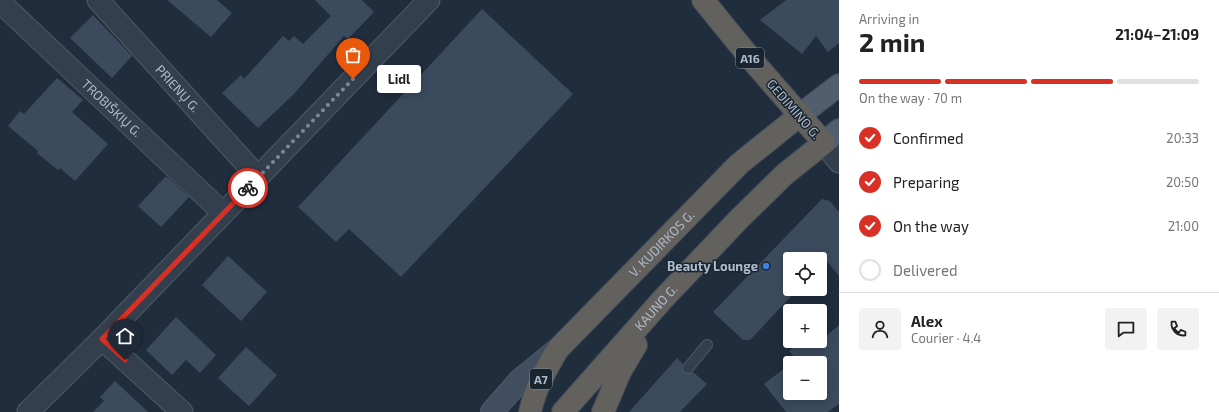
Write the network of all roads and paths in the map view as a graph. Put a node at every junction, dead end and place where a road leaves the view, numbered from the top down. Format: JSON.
{"nodes":[{"id":1,"x":98,"y":0,"type":"edge"},
{"id":2,"x":429,"y":0,"type":"edge"},
{"id":3,"x":703,"y":0,"type":"edge"},
{"id":4,"x":0,"y":2,"type":"edge"},
{"id":5,"x":839,"y":85,"type":"edge"},
{"id":6,"x":800,"y":115,"type":"junction"},
{"id":7,"x":831,"y":137,"type":"edge"},
{"id":8,"x":839,"y":162,"type":"edge"},
{"id":9,"x":258,"y":177,"type":"junction"},
{"id":10,"x":223,"y":213,"type":"junction"},
{"id":11,"x":663,"y":299,"type":"junction"},
{"id":12,"x":102,"y":339,"type":"junction"},
{"id":13,"x":707,"y":345,"type":"dead end"},
{"id":14,"x":558,"y":349,"type":"junction"},
{"id":15,"x":688,"y":368,"type":"dead end"},
{"id":16,"x":28,"y":412,"type":"edge"},
{"id":17,"x":182,"y":412,"type":"edge"},
{"id":18,"x":492,"y":412,"type":"edge"},
{"id":19,"x":530,"y":412,"type":"edge"},
{"id":20,"x":564,"y":412,"type":"edge"},
{"id":21,"x":603,"y":412,"type":"edge"}],
"edges":[{"from":1,"to":9,"type":"street","name":"PRIENŲ G."},
{"from":2,"to":9,"type":"street"},
{"from":3,"to":6,"type":"highway","name":"GEDIMINO G.","number":"A16"},
{"from":4,"to":10,"type":"street","name":"TROBIŠKIŲ G."},
{"from":5,"to":6,"type":"main road","name":"V. KUDIRKOS G."},
{"from":6,"to":7,"type":"highway","name":"GEDIMINO G.","number":"A16"},
{"from":6,"to":14,"type":"highway","name":"V. KUDIRKOS G."},
{"from":7,"to":8,"type":"street","name":"GEDIMINO G."},
{"from":7,"to":11,"type":"highway","name":"KAUNO G."},
{"from":9,"to":10,"type":"street"},
{"from":10,"to":12,"type":"street"},
{"from":11,"to":20,"type":"highway","name":"KAUNO G."},
{"from":11,"to":21,"type":"highway"},
{"from":12,"to":16,"type":"street"},
{"from":12,"to":17,"type":"street"},
{"from":13,"to":15,"type":"lane"},
{"from":14,"to":18,"type":"main road","name":"V. KUDIRKOS G."},
{"from":14,"to":19,"type":"highway","number":"A7"}]}
